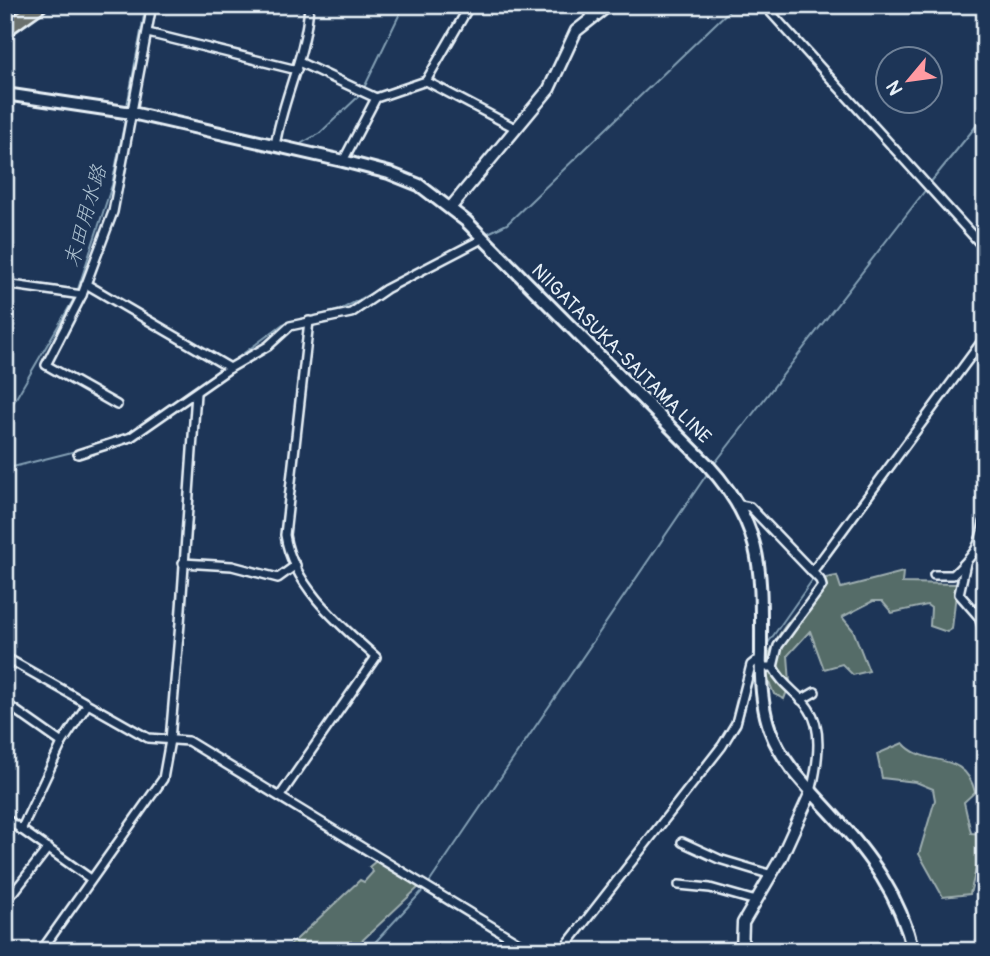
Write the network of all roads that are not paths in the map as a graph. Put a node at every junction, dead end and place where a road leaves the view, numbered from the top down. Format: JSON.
{"nodes":[{"id":1,"x":40,"y":5,"type":"edge"},
{"id":2,"x":152,"y":5,"type":"edge"},
{"id":3,"x":309,"y":5,"type":"edge"},
{"id":4,"x":470,"y":5,"type":"edge"},
{"id":5,"x":582,"y":5,"type":"edge"},
{"id":6,"x":610,"y":5,"type":"edge"},
{"id":7,"x":764,"y":5,"type":"edge"},
{"id":8,"x":592,"y":16,"type":"junction"},
{"id":9,"x":5,"y":30,"type":"edge"},
{"id":10,"x":148,"y":33,"type":"junction"},
{"id":11,"x":299,"y":67,"type":"junction"},
{"id":12,"x":426,"y":81,"type":"junction"},
{"id":13,"x":5,"y":94,"type":"edge"},
{"id":14,"x":376,"y":98,"type":"junction"},
{"id":15,"x":132,"y":113,"type":"junction"},
{"id":16,"x":517,"y":129,"type":"junction"},
{"id":17,"x":275,"y":146,"type":"junction"},
{"id":18,"x":343,"y":160,"type":"junction"},
{"id":19,"x":451,"y":207,"type":"junction"},
{"id":20,"x":484,"y":238,"type":"junction"},
{"id":21,"x":985,"y":249,"type":"edge"},
{"id":22,"x":5,"y":284,"type":"edge"},
{"id":23,"x":86,"y":284,"type":"junction"},
{"id":24,"x":82,"y":295,"type":"junction"},
{"id":25,"x":309,"y":321,"type":"junction"},
{"id":26,"x":985,"y":337,"type":"edge"},
{"id":27,"x":230,"y":368,"type":"junction"},
{"id":28,"x":196,"y":393,"type":"junction"},
{"id":29,"x":117,"y":405,"type":"dead end"},
{"id":30,"x":78,"y":454,"type":"dead end"},
{"id":31,"x":740,"y":505,"type":"junction"},
{"id":32,"x":985,"y":518,"type":"edge"},
{"id":33,"x":966,"y":562,"type":"junction"},
{"id":34,"x":183,"y":563,"type":"junction"},
{"id":35,"x":296,"y":565,"type":"junction"},
{"id":36,"x":813,"y":572,"type":"junction"},
{"id":37,"x":934,"y":575,"type":"dead end"},
{"id":38,"x":985,"y":635,"type":"edge"},
{"id":39,"x":5,"y":657,"type":"edge"},
{"id":40,"x":761,"y":663,"type":"junction"},
{"id":41,"x":773,"y":667,"type":"junction"},
{"id":42,"x":815,"y":692,"type":"dead end"},
{"id":43,"x":801,"y":700,"type":"junction"},
{"id":44,"x":5,"y":703,"type":"edge"},
{"id":45,"x":88,"y":705,"type":"junction"},
{"id":46,"x":170,"y":740,"type":"junction"},
{"id":47,"x":62,"y":743,"type":"junction"},
{"id":48,"x":811,"y":792,"type":"junction"},
{"id":49,"x":280,"y":796,"type":"junction"},
{"id":50,"x":5,"y":818,"type":"edge"},
{"id":51,"x":22,"y":830,"type":"junction"},
{"id":52,"x":682,"y":842,"type":"dead end"},
{"id":53,"x":48,"y":848,"type":"junction"},
{"id":54,"x":772,"y":875,"type":"junction"},
{"id":55,"x":91,"y":879,"type":"junction"},
{"id":56,"x":5,"y":885,"type":"edge"},
{"id":57,"x":679,"y":886,"type":"dead end"},
{"id":58,"x":756,"y":901,"type":"junction"},
{"id":59,"x":41,"y":951,"type":"edge"},
{"id":60,"x":532,"y":951,"type":"edge"},
{"id":61,"x":562,"y":951,"type":"edge"},
{"id":62,"x":742,"y":951,"type":"edge"},
{"id":63,"x":913,"y":951,"type":"edge"}],
"edges":[{"from":1,"to":9,"type":"main road"},
{"from":2,"to":10,"type":"street"},
{"from":3,"to":11,"type":"street"},
{"from":4,"to":12,"type":"street"},
{"from":5,"to":8,"type":"street"},
{"from":6,"to":8,"type":"street"},
{"from":7,"to":21,"type":"street"},
{"from":8,"to":16,"type":"street"},
{"from":10,"to":11,"type":"street"},
{"from":10,"to":15,"type":"street"},
{"from":11,"to":14,"type":"street"},
{"from":11,"to":17,"type":"street"},
{"from":12,"to":14,"type":"street"},
{"from":12,"to":16,"type":"street"},
{"from":13,"to":15,"type":"main road","name":"NIIGATASUKA-SAITAMA LINE"},
{"from":14,"to":18,"type":"street"},
{"from":15,"to":17,"type":"main road","name":"NIIGATASUKA-SAITAMA LINE"},
{"from":15,"to":23,"type":"street"},
{"from":16,"to":19,"type":"street"},
{"from":17,"to":18,"type":"main road","name":"NIIGATASUKA-SAITAMA LINE"},
{"from":18,"to":19,"type":"main road","name":"NIIGATASUKA-SAITAMA LINE"},
{"from":19,"to":20,"type":"main road","name":"NIIGATASUKA-SAITAMA LINE"},
{"from":20,"to":25,"type":"street"},
{"from":20,"to":31,"type":"main road","name":"NIIGATASUKA-SAITAMA LINE"},
{"from":22,"to":24,"type":"street"},
{"from":23,"to":24,"type":"street"},
{"from":23,"to":27,"type":"street"},
{"from":24,"to":29,"type":"street"},
{"from":25,"to":27,"type":"street"},
{"from":25,"to":35,"type":"street"},
{"from":26,"to":36,"type":"street"},
{"from":27,"to":28,"type":"street"},
{"from":28,"to":30,"type":"street"},
{"from":28,"to":34,"type":"street"},
{"from":31,"to":36,"type":"street"},
{"from":31,"to":40,"type":"main road","name":"NIIGATASUKA-SAITAMA LINE"},
{"from":32,"to":33,"type":"street"},
{"from":33,"to":37,"type":"street"},
{"from":33,"to":38,"type":"street"},
{"from":34,"to":35,"type":"street"},
{"from":34,"to":46,"type":"street"},
{"from":35,"to":49,"type":"street"},
{"from":36,"to":41,"type":"street"},
{"from":39,"to":45,"type":"street"},
{"from":40,"to":41,"type":"street"},
{"from":40,"to":48,"type":"main road","name":"NIIGATASUKA-SAITAMA LINE"},
{"from":40,"to":61,"type":"street"},
{"from":41,"to":43,"type":"street"},
{"from":42,"to":43,"type":"street"},
{"from":43,"to":48,"type":"street"},
{"from":44,"to":47,"type":"street"},
{"from":45,"to":46,"type":"street"},
{"from":45,"to":47,"type":"street"},
{"from":46,"to":49,"type":"street"},
{"from":46,"to":55,"type":"street"},
{"from":47,"to":51,"type":"street"},
{"from":48,"to":54,"type":"street"},
{"from":48,"to":63,"type":"main road","name":"NIIGATASUKA-SAITAMA LINE"},
{"from":49,"to":60,"type":"street"},
{"from":50,"to":51,"type":"street"},
{"from":51,"to":53,"type":"street"},
{"from":52,"to":54,"type":"street"},
{"from":53,"to":55,"type":"street"},
{"from":53,"to":56,"type":"street"},
{"from":54,"to":58,"type":"street"},
{"from":55,"to":59,"type":"street"},
{"from":57,"to":58,"type":"street"},
{"from":58,"to":62,"type":"street"}]}
